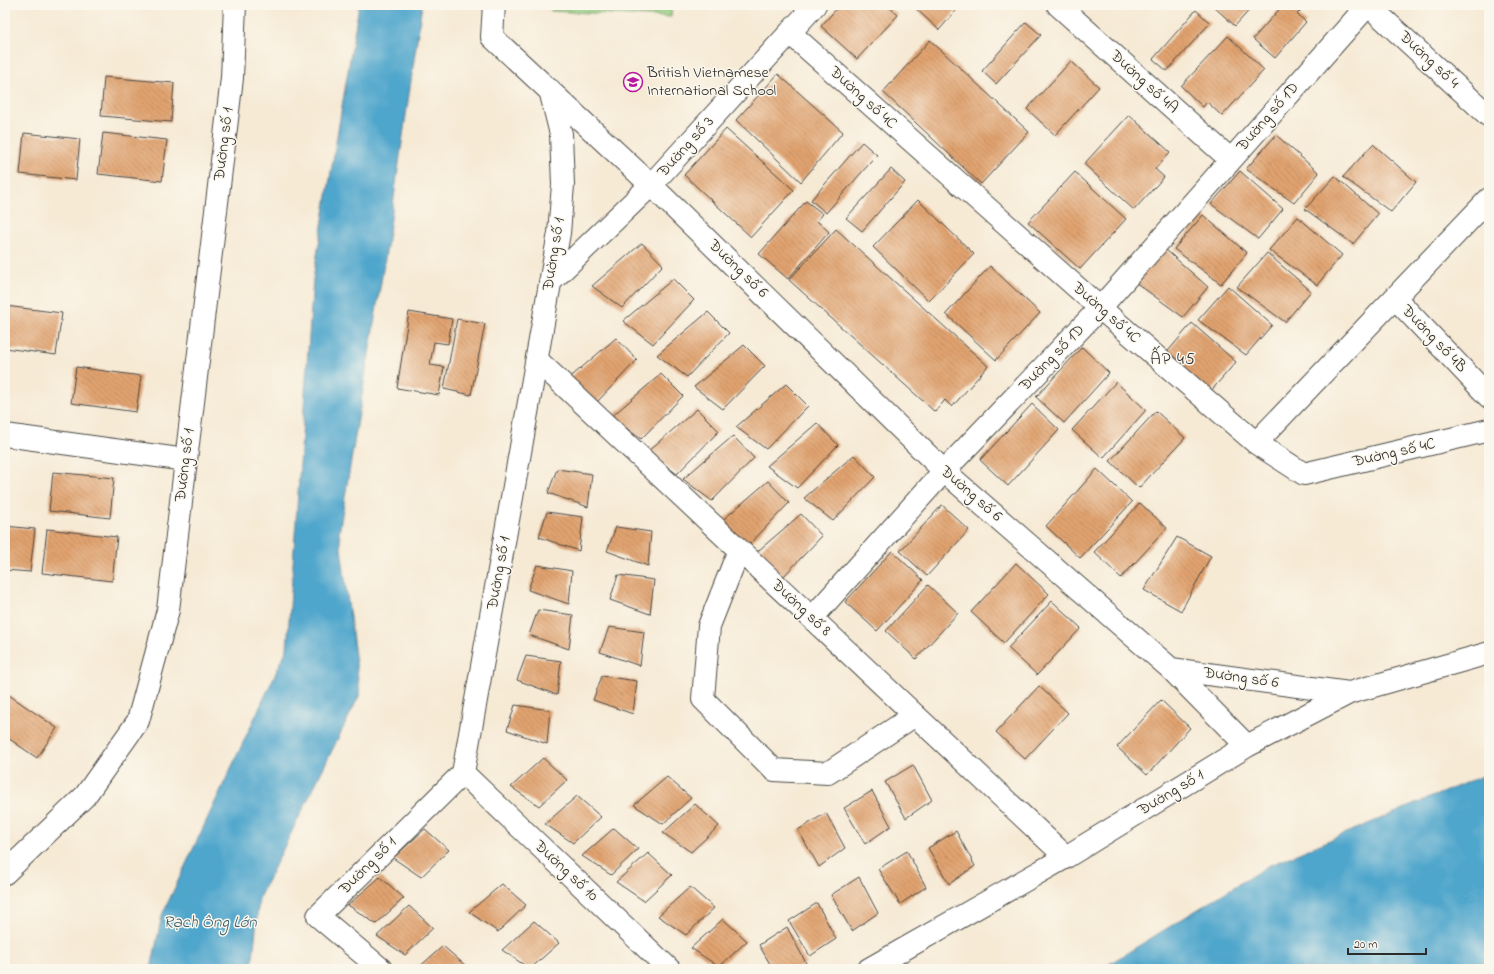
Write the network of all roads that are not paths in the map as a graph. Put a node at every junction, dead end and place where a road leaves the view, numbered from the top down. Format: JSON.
{"nodes":[{"id":1,"x":235,"y":5,"type":"edge"},
{"id":2,"x":494,"y":5,"type":"edge"},
{"id":3,"x":815,"y":5,"type":"edge"},
{"id":4,"x":1058,"y":5,"type":"edge"},
{"id":5,"x":1368,"y":5,"type":"edge"},
{"id":6,"x":790,"y":33,"type":"junction"},
{"id":7,"x":550,"y":90,"type":"junction"},
{"id":8,"x":1489,"y":116,"type":"edge"},
{"id":9,"x":1231,"y":160,"type":"junction"},
{"id":10,"x":651,"y":185,"type":"junction"},
{"id":11,"x":1489,"y":199,"type":"edge"},
{"id":12,"x":550,"y":282,"type":"junction"},
{"id":13,"x":1395,"y":298,"type":"junction"},
{"id":14,"x":1100,"y":308,"type":"junction"},
{"id":15,"x":537,"y":360,"type":"junction"},
{"id":16,"x":1489,"y":397,"type":"edge"},
{"id":17,"x":1489,"y":430,"type":"edge"},
{"id":18,"x":5,"y":435,"type":"edge"},
{"id":19,"x":1256,"y":443,"type":"junction"},
{"id":20,"x":186,"y":460,"type":"junction"},
{"id":21,"x":944,"y":471,"type":"junction"},
{"id":22,"x":739,"y":550,"type":"junction"},
{"id":23,"x":812,"y":618,"type":"junction"},
{"id":24,"x":1489,"y":653,"type":"edge"},
{"id":25,"x":1171,"y":669,"type":"junction"},
{"id":26,"x":1349,"y":693,"type":"junction"},
{"id":27,"x":915,"y":715,"type":"junction"},
{"id":28,"x":1247,"y":746,"type":"junction"},
{"id":29,"x":463,"y":773,"type":"junction"},
{"id":30,"x":1066,"y":857,"type":"junction"},
{"id":31,"x":5,"y":873,"type":"edge"},
{"id":32,"x":381,"y":969,"type":"edge"},
{"id":33,"x":669,"y":969,"type":"edge"},
{"id":34,"x":869,"y":969,"type":"edge"}],
"edges":[{"from":1,"to":20,"type":"street","name":"Đường số 1"},
{"from":2,"to":7,"type":"street"},
{"from":3,"to":6,"type":"street","name":"Đường số 3"},
{"from":4,"to":9,"type":"street","name":"Đường số 4A"},
{"from":5,"to":8,"type":"street","name":"Đường số 4"},
{"from":5,"to":9,"type":"street","name":"Đường số 1D"},
{"from":6,"to":10,"type":"street","name":"Đường số 3"},
{"from":6,"to":14,"type":"street","name":"Đường số 4C"},
{"from":7,"to":10,"type":"street"},
{"from":7,"to":12,"type":"street","name":"Đường số 1"},
{"from":9,"to":14,"type":"street","name":"Đường số 1D"},
{"from":10,"to":12,"type":"street","name":"Đường số 3"},
{"from":10,"to":21,"type":"street","name":"Đường số 6"},
{"from":11,"to":13,"type":"street"},
{"from":12,"to":15,"type":"street","name":"Đường số 1"},
{"from":13,"to":16,"type":"street","name":"Đường số 4B"},
{"from":13,"to":19,"type":"street"},
{"from":14,"to":19,"type":"street","name":"Đường số 4C"},
{"from":14,"to":21,"type":"street","name":"Đường số 1D"},
{"from":15,"to":22,"type":"street","name":"Đường số 8"},
{"from":15,"to":29,"type":"street","name":"Đường số 1"},
{"from":17,"to":19,"type":"street","name":"Đường số 4C"},
{"from":18,"to":20,"type":"street"},
{"from":20,"to":31,"type":"street","name":"Đường số 1"},
{"from":21,"to":23,"type":"street","name":"Đường số 1D"},
{"from":21,"to":25,"type":"street","name":"Đường số 6"},
{"from":22,"to":23,"type":"street","name":"Đường số 8"},
{"from":22,"to":27,"type":"street"},
{"from":23,"to":27,"type":"street","name":"Đường số 8"},
{"from":24,"to":26,"type":"street","name":"Đường số 1"},
{"from":25,"to":26,"type":"street","name":"Đường số 6"},
{"from":25,"to":28,"type":"street"},
{"from":26,"to":28,"type":"street","name":"Đường số 1"},
{"from":27,"to":30,"type":"street","name":"Đường số 8"},
{"from":28,"to":30,"type":"street","name":"Đường số 1"},
{"from":29,"to":32,"type":"street","name":"Đường số 1"},
{"from":29,"to":33,"type":"street","name":"Đường số 10"},
{"from":30,"to":34,"type":"street","name":"Đường số 1"}]}
